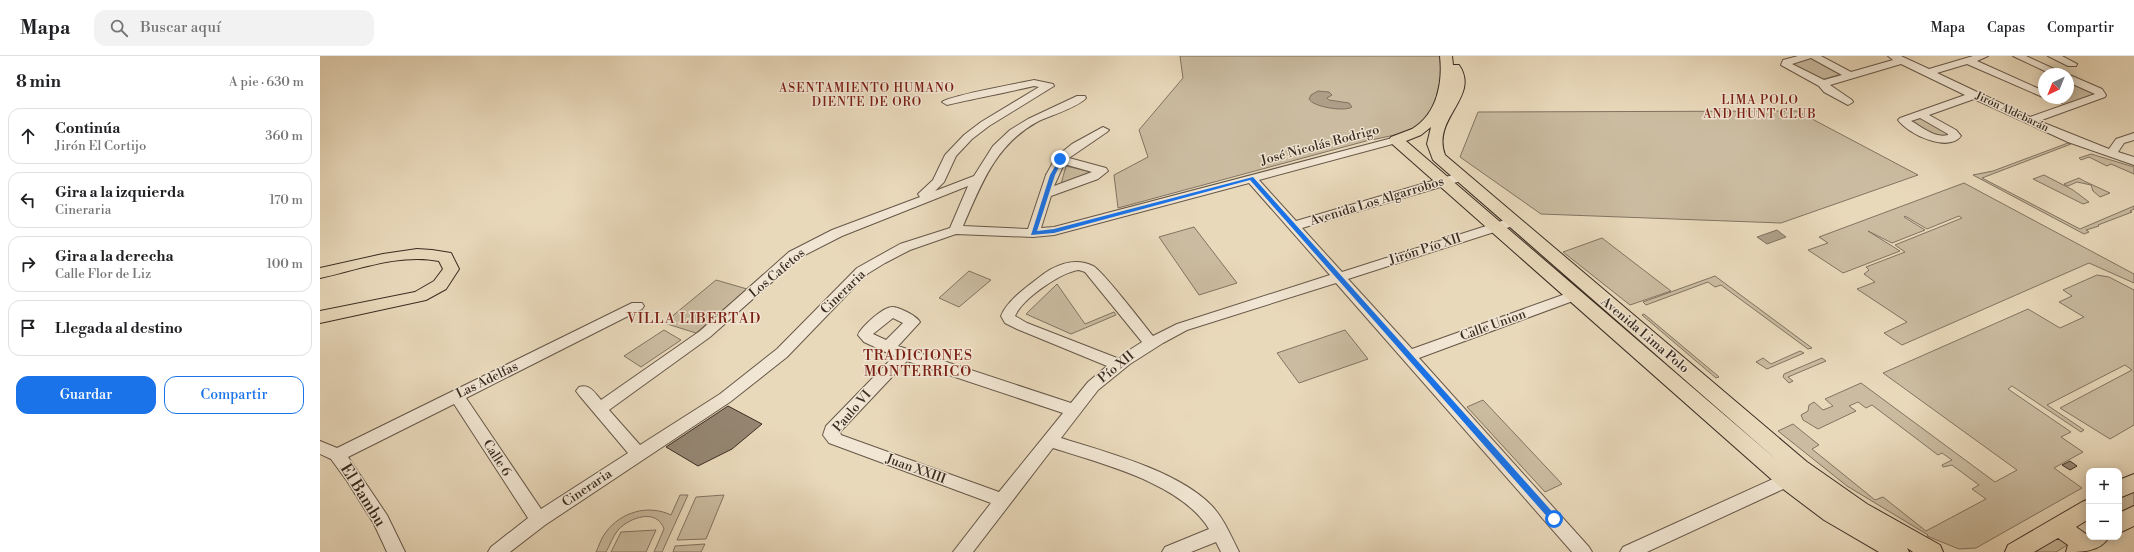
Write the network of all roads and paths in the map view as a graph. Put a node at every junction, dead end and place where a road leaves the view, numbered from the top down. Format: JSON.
{"nodes":[{"id":1,"x":1446,"y":56,"type":"edge"},
{"id":2,"x":1451,"y":56,"type":"edge"},
{"id":3,"x":1809,"y":56,"type":"edge"},
{"id":4,"x":1814,"y":56,"type":"edge"},
{"id":5,"x":1980,"y":56,"type":"edge"},
{"id":6,"x":2018,"y":56,"type":"edge"},
{"id":7,"x":2053,"y":56,"type":"edge"},
{"id":8,"x":1898,"y":58,"type":"edge"},
{"id":9,"x":1968,"y":61,"type":"junction"},
{"id":10,"x":2072,"y":64,"type":"dead end"},
{"id":11,"x":2046,"y":68,"type":"edge"},
{"id":12,"x":1928,"y":73,"type":"junction"},
{"id":13,"x":1851,"y":76,"type":"junction"},
{"id":14,"x":2074,"y":81,"type":"edge"},
{"id":15,"x":1823,"y":84,"type":"junction"},
{"id":16,"x":2038,"y":92,"type":"edge"},
{"id":17,"x":1975,"y":95,"type":"junction"},
{"id":18,"x":1081,"y":98,"type":"dead end"},
{"id":19,"x":947,"y":102,"type":"dead end"},
{"id":20,"x":1848,"y":102,"type":"dead end"},
{"id":21,"x":2063,"y":104,"type":"edge"},
{"id":22,"x":2069,"y":107,"type":"junction"},
{"id":23,"x":1920,"y":114,"type":"dead end"},
{"id":24,"x":2030,"y":121,"type":"junction"},
{"id":25,"x":1103,"y":130,"type":"dead end"},
{"id":26,"x":1419,"y":130,"type":"junction"},
{"id":27,"x":2134,"y":136,"type":"edge"},
{"id":28,"x":1396,"y":140,"type":"junction"},
{"id":29,"x":2111,"y":154,"type":"junction"},
{"id":30,"x":1060,"y":159,"type":"junction"},
{"id":31,"x":1420,"y":159,"type":"junction"},
{"id":32,"x":2134,"y":161,"type":"edge"},
{"id":33,"x":1460,"y":177,"type":"junction"},
{"id":34,"x":979,"y":178,"type":"junction"},
{"id":35,"x":1251,"y":178,"type":"junction"},
{"id":36,"x":1443,"y":181,"type":"junction"},
{"id":37,"x":1047,"y":193,"type":"junction"},
{"id":38,"x":909,"y":205,"type":"junction"},
{"id":39,"x":1504,"y":224,"type":"junction"},
{"id":40,"x":1294,"y":226,"type":"junction"},
{"id":41,"x":955,"y":230,"type":"junction"},
{"id":42,"x":1033,"y":233,"type":"junction"},
{"id":43,"x":320,"y":273,"type":"edge"},
{"id":44,"x":320,"y":277,"type":"edge"},
{"id":45,"x":1338,"y":277,"type":"junction"},
{"id":46,"x":1576,"y":295,"type":"junction"},
{"id":47,"x":637,"y":306,"type":"dead end"},
{"id":48,"x":320,"y":311,"type":"edge"},
{"id":49,"x":320,"y":317,"type":"edge"},
{"id":50,"x":1625,"y":328,"type":"junction"},
{"id":51,"x":1150,"y":342,"type":"junction"},
{"id":52,"x":888,"y":347,"type":"dead end"},
{"id":53,"x":908,"y":355,"type":"junction"},
{"id":54,"x":1409,"y":356,"type":"junction"},
{"id":55,"x":1118,"y":364,"type":"junction"},
{"id":56,"x":584,"y":391,"type":"dead end"},
{"id":57,"x":456,"y":395,"type":"junction"},
{"id":58,"x":599,"y":409,"type":"junction"},
{"id":59,"x":1074,"y":410,"type":"junction"},
{"id":60,"x":831,"y":435,"type":"joint"},
{"id":61,"x":1050,"y":441,"type":"junction"},
{"id":62,"x":320,"y":447,"type":"edge"},
{"id":63,"x":638,"y":454,"type":"junction"},
{"id":64,"x":337,"y":456,"type":"junction"},
{"id":65,"x":1786,"y":480,"type":"junction"},
{"id":66,"x":2134,"y":482,"type":"edge"},
{"id":67,"x":2122,"y":488,"type":"edge"},
{"id":68,"x":1002,"y":500,"type":"junction"},
{"id":69,"x":2086,"y":510,"type":"edge"},
{"id":70,"x":2134,"y":515,"type":"edge"},
{"id":71,"x":539,"y":520,"type":"junction"},
{"id":72,"x":2122,"y":522,"type":"edge"},
{"id":73,"x":2058,"y":526,"type":"junction"},
{"id":74,"x":1219,"y":532,"type":"junction"},
{"id":75,"x":2086,"y":545,"type":"edge"},
{"id":76,"x":396,"y":552,"type":"edge"},
{"id":77,"x":497,"y":552,"type":"edge"},
{"id":78,"x":962,"y":552,"type":"edge"},
{"id":79,"x":1171,"y":552,"type":"edge"},
{"id":80,"x":1230,"y":552,"type":"edge"},
{"id":81,"x":1583,"y":552,"type":"edge"},
{"id":82,"x":1629,"y":552,"type":"edge"},
{"id":83,"x":1898,"y":552,"type":"edge"},
{"id":84,"x":1932,"y":552,"type":"edge"},
{"id":85,"x":2016,"y":552,"type":"edge"}],
"edges":[{"from":1,"to":26,"type":"main road"},
{"from":2,"to":33,"type":"main road","name":"Avenida Lima Polo"},
{"from":3,"to":15,"type":"street"},
{"from":4,"to":13,"type":"street"},
{"from":5,"to":9,"type":"street"},
{"from":6,"to":11,"type":"street"},
{"from":7,"to":10,"type":"street"},
{"from":8,"to":12,"type":"street","name":"Jirón Aldebarán"},
{"from":8,"to":13,"type":"street"},
{"from":9,"to":12,"type":"street"},
{"from":9,"to":16,"type":"street"},
{"from":12,"to":17,"type":"street","name":"Jirón Aldebarán"},
{"from":13,"to":15,"type":"street"},
{"from":14,"to":22,"type":"street"},
{"from":15,"to":20,"type":"street"},
{"from":17,"to":23,"type":"street"},
{"from":17,"to":24,"type":"street","name":"Jirón Aldebarán"},
{"from":18,"to":34,"type":"street"},
{"from":19,"to":38,"type":"street"},
{"from":21,"to":22,"type":"street"},
{"from":22,"to":24,"type":"street"},
{"from":24,"to":29,"type":"street","name":"Jirón Aldebarán"},
{"from":25,"to":30,"type":"street"},
{"from":26,"to":28,"type":"main road"},
{"from":26,"to":31,"type":"main road"},
{"from":27,"to":29,"type":"street"},
{"from":28,"to":31,"type":"main road","name":"Avenida Lima Polo"},
{"from":28,"to":35,"type":"street","name":"José Nicolás Rodrigo"},
{"from":29,"to":32,"type":"street","name":"Jirón Aldebarán"},
{"from":30,"to":37,"type":"street"},
{"from":30,"to":37,"type":"street"},
{"from":31,"to":36,"type":"main road","name":"Avenida Lima Polo"},
{"from":33,"to":36,"type":"street","name":"Avenida Los Algarrobos"},
{"from":33,"to":39,"type":"main road","name":"Avenida Lima Polo"},
{"from":34,"to":38,"type":"street","name":"Los Cafetos"},
{"from":34,"to":41,"type":"street"},
{"from":35,"to":40,"type":"street"},
{"from":35,"to":42,"type":"street","name":"Cineraria"},
{"from":36,"to":39,"type":"main road","name":"Avenida Lima Polo"},
{"from":36,"to":40,"type":"street","name":"Avenida Los Algarrobos"},
{"from":37,"to":42,"type":"street"},
{"from":38,"to":58,"type":"street","name":"Los Cafetos"},
{"from":39,"to":45,"type":"street","name":"Jirón Pío XII"},
{"from":39,"to":46,"type":"main road","name":"Avenida Lima Polo"},
{"from":39,"to":50,"type":"main road","name":"Avenida Lima Polo"},
{"from":40,"to":45,"type":"street"},
{"from":41,"to":42,"type":"street","name":"Cineraria"},
{"from":41,"to":63,"type":"street","name":"Cineraria"},
{"from":43,"to":49,"type":"main road"},
{"from":44,"to":48,"type":"main road"},
{"from":45,"to":51,"type":"street","name":"Pío XII"},
{"from":45,"to":54,"type":"street"},
{"from":46,"to":50,"type":"main road","name":"Avenida Lima Polo"},
{"from":46,"to":54,"type":"street","name":"Calle Union"},
{"from":47,"to":57,"type":"street","name":"Las Adelfas"},
{"from":50,"to":65,"type":"main road","name":"Avenida Lima Polo"},
{"from":50,"to":84,"type":"main road","name":"Avenida Lima Polo"},
{"from":51,"to":55,"type":"street","name":"Pío XII"},
{"from":51,"to":55,"type":"street"},
{"from":52,"to":53,"type":"street"},
{"from":53,"to":59,"type":"street"},
{"from":53,"to":60,"type":"street","name":"Paulo VI"},
{"from":54,"to":81,"type":"street"},
{"from":55,"to":59,"type":"street","name":"Pío XII"},
{"from":56,"to":58,"type":"street"},
{"from":57,"to":64,"type":"street","name":"Las Adelfas"},
{"from":57,"to":71,"type":"street","name":"Calle 6"},
{"from":58,"to":63,"type":"street"},
{"from":59,"to":61,"type":"street","name":"Pío XII"},
{"from":60,"to":68,"type":"street","name":"Juan XXIII"},
{"from":61,"to":68,"type":"street","name":"Pío XII"},
{"from":61,"to":74,"type":"street"},
{"from":62,"to":64,"type":"street","name":"El Bambu"},
{"from":63,"to":71,"type":"street","name":"Cineraria"},
{"from":64,"to":76,"type":"street","name":"El Bambu"},
{"from":65,"to":82,"type":"street"},
{"from":65,"to":83,"type":"main road","name":"Avenida Lima Polo"},
{"from":66,"to":67,"type":"main road"},
{"from":68,"to":78,"type":"street","name":"Pío XII"},
{"from":69,"to":73,"type":"main road"},
{"from":70,"to":72,"type":"main road"},
{"from":71,"to":77,"type":"street","name":"Cineraria"},
{"from":73,"to":75,"type":"main road"},
{"from":73,"to":85,"type":"main road"},
{"from":74,"to":79,"type":"street"},
{"from":74,"to":80,"type":"street"}]}
